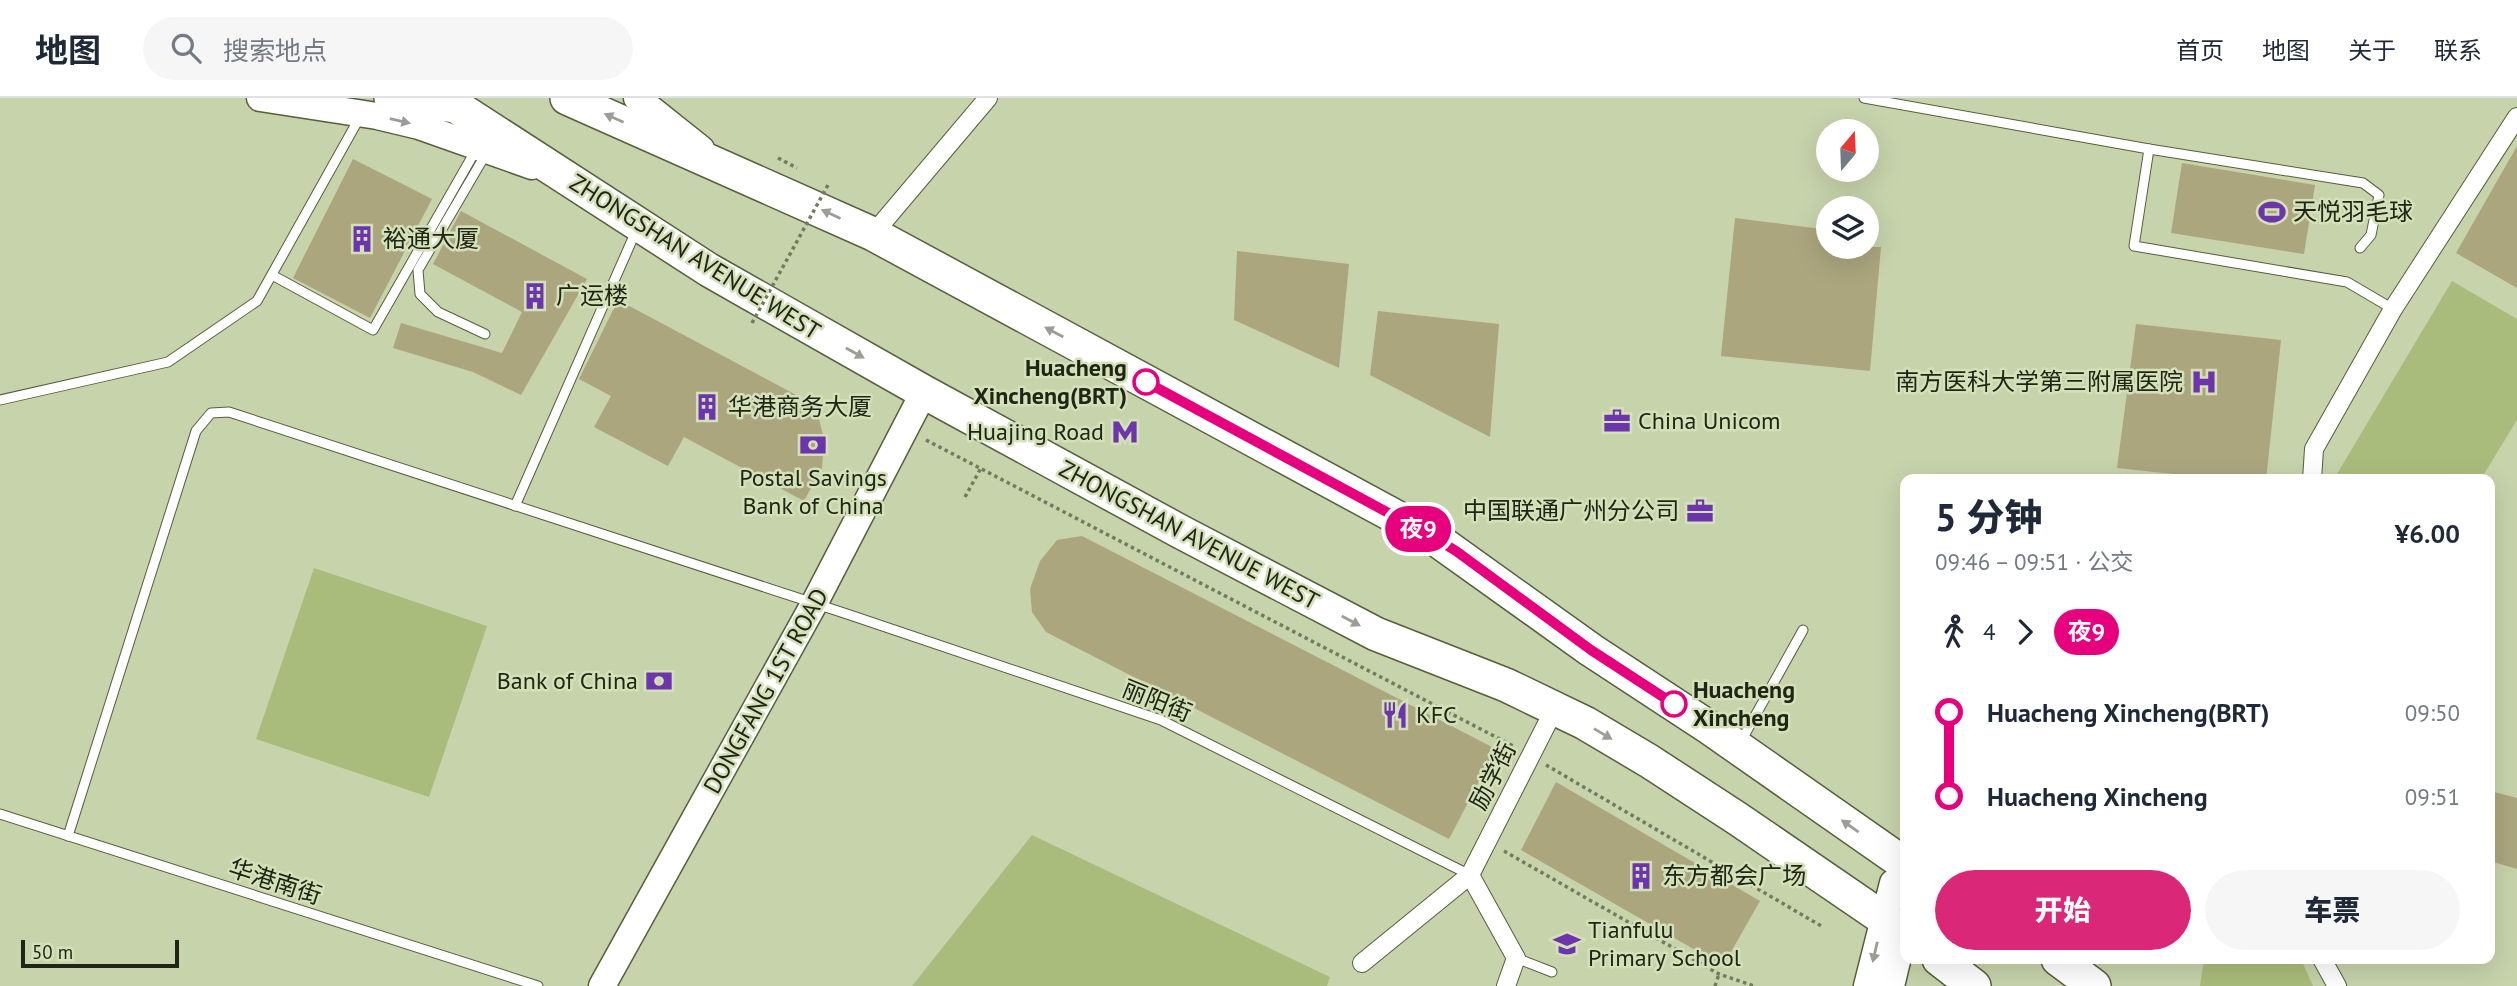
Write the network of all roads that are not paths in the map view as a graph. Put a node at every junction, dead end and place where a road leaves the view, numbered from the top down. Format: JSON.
{"nodes":[{"id":1,"x":260,"y":98,"type":"edge"},
{"id":2,"x":391,"y":98,"type":"edge"},
{"id":3,"x":568,"y":98,"type":"edge"},
{"id":4,"x":637,"y":98,"type":"edge"},
{"id":5,"x":988,"y":98,"type":"edge"},
{"id":6,"x":1864,"y":98,"type":"edge"},
{"id":7,"x":449,"y":102,"type":"edge"},
{"id":8,"x":361,"y":114,"type":"junction"},
{"id":9,"x":2517,"y":117,"type":"edge"},
{"id":10,"x":483,"y":148,"type":"junction"},
{"id":11,"x":2149,"y":149,"type":"junction"},
{"id":12,"x":721,"y":165,"type":"junction"},
{"id":13,"x":565,"y":177,"type":"junction"},
{"id":14,"x":639,"y":226,"type":"junction"},
{"id":15,"x":873,"y":234,"type":"junction"},
{"id":16,"x":2360,"y":248,"type":"dead end"},
{"id":17,"x":272,"y":275,"type":"junction"},
{"id":18,"x":2393,"y":309,"type":"junction"},
{"id":19,"x":485,"y":334,"type":"dead end"},
{"id":20,"x":924,"y":392,"type":"junction"},
{"id":21,"x":0,"y":400,"type":"edge"},
{"id":22,"x":2312,"y":474,"type":"edge"},
{"id":23,"x":515,"y":506,"type":"junction"},
{"id":24,"x":814,"y":604,"type":"junction"},
{"id":25,"x":1803,"y":630,"type":"dead end"},
{"id":26,"x":1555,"y":708,"type":"junction"},
{"id":27,"x":1738,"y":747,"type":"junction"},
{"id":28,"x":0,"y":814,"type":"edge"},
{"id":29,"x":68,"y":836,"type":"junction"},
{"id":30,"x":1900,"y":861,"type":"edge"},
{"id":31,"x":1472,"y":870,"type":"junction"},
{"id":32,"x":1900,"y":879,"type":"edge"},
{"id":33,"x":1899,"y":927,"type":"edge"},
{"id":34,"x":1516,"y":958,"type":"junction"},
{"id":35,"x":1362,"y":963,"type":"dead end"},
{"id":36,"x":1945,"y":964,"type":"edge"},
{"id":37,"x":2065,"y":964,"type":"edge"},
{"id":38,"x":2325,"y":964,"type":"edge"},
{"id":39,"x":1552,"y":972,"type":"dead end"},
{"id":40,"x":538,"y":986,"type":"edge"},
{"id":41,"x":602,"y":986,"type":"edge"},
{"id":42,"x":1506,"y":986,"type":"edge"},
{"id":43,"x":1867,"y":986,"type":"edge"},
{"id":44,"x":1891,"y":986,"type":"edge"},
{"id":45,"x":1974,"y":986,"type":"edge"},
{"id":46,"x":2094,"y":986,"type":"edge"},
{"id":47,"x":2337,"y":986,"type":"edge"}],
"edges":[{"from":1,"to":8,"type":"street"},
{"from":2,"to":7,"type":"highway"},
{"from":12,"to":3,"type":"highway","one_way":true},
{"from":4,"to":12,"type":"street"},
{"from":5,"to":15,"type":"street"},
{"from":6,"to":11,"type":"lane"},
{"from":7,"to":13,"type":"highway","name":"ZHONGSHAN AVENUE WEST"},
{"from":8,"to":10,"type":"street","one_way":true},
{"from":8,"to":17,"type":"lane"},
{"from":9,"to":18,"type":"street"},
{"from":10,"to":13,"type":"street"},
{"from":10,"to":17,"type":"lane"},
{"from":10,"to":19,"type":"lane"},
{"from":11,"to":16,"type":"lane"},
{"from":11,"to":18,"type":"lane"},
{"from":15,"to":12,"type":"highway","one_way":true},
{"from":13,"to":14,"type":"highway","name":"ZHONGSHAN AVENUE WEST"},
{"from":14,"to":20,"type":"highway","name":"ZHONGSHAN AVENUE WEST","one_way":true},
{"from":14,"to":23,"type":"lane"},
{"from":27,"to":15,"type":"highway","one_way":true},
{"from":17,"to":21,"type":"lane"},
{"from":18,"to":22,"type":"street"},
{"from":20,"to":24,"type":"street","name":"DONGFANG 1ST ROAD"},
{"from":20,"to":26,"type":"highway","name":"ZHONGSHAN AVENUE WEST","one_way":true},
{"from":23,"to":24,"type":"lane","name":"丽阳街"},
{"from":23,"to":29,"type":"lane","name":"丽阳街"},
{"from":24,"to":31,"type":"lane","name":"丽阳街"},
{"from":24,"to":41,"type":"street","name":"DONGFANG 1ST ROAD"},
{"from":25,"to":27,"type":"lane"},
{"from":26,"to":31,"type":"street","name":"励学街"},
{"from":26,"to":33,"type":"highway","name":"ZHONGSHAN AVENUE WEST","one_way":true},
{"from":30,"to":27,"type":"highway","one_way":true},
{"from":28,"to":29,"type":"lane","name":"华港南街"},
{"from":29,"to":40,"type":"lane","name":"华港南街"},
{"from":31,"to":34,"type":"street"},
{"from":31,"to":35,"type":"street"},
{"from":32,"to":33,"type":"street"},
{"from":33,"to":43,"type":"street","one_way":true},
{"from":33,"to":44,"type":"street"},
{"from":34,"to":39,"type":"lane"},
{"from":34,"to":42,"type":"street"},
{"from":36,"to":45,"type":"highway"},
{"from":37,"to":46,"type":"highway"},
{"from":38,"to":47,"type":"street"}]}
